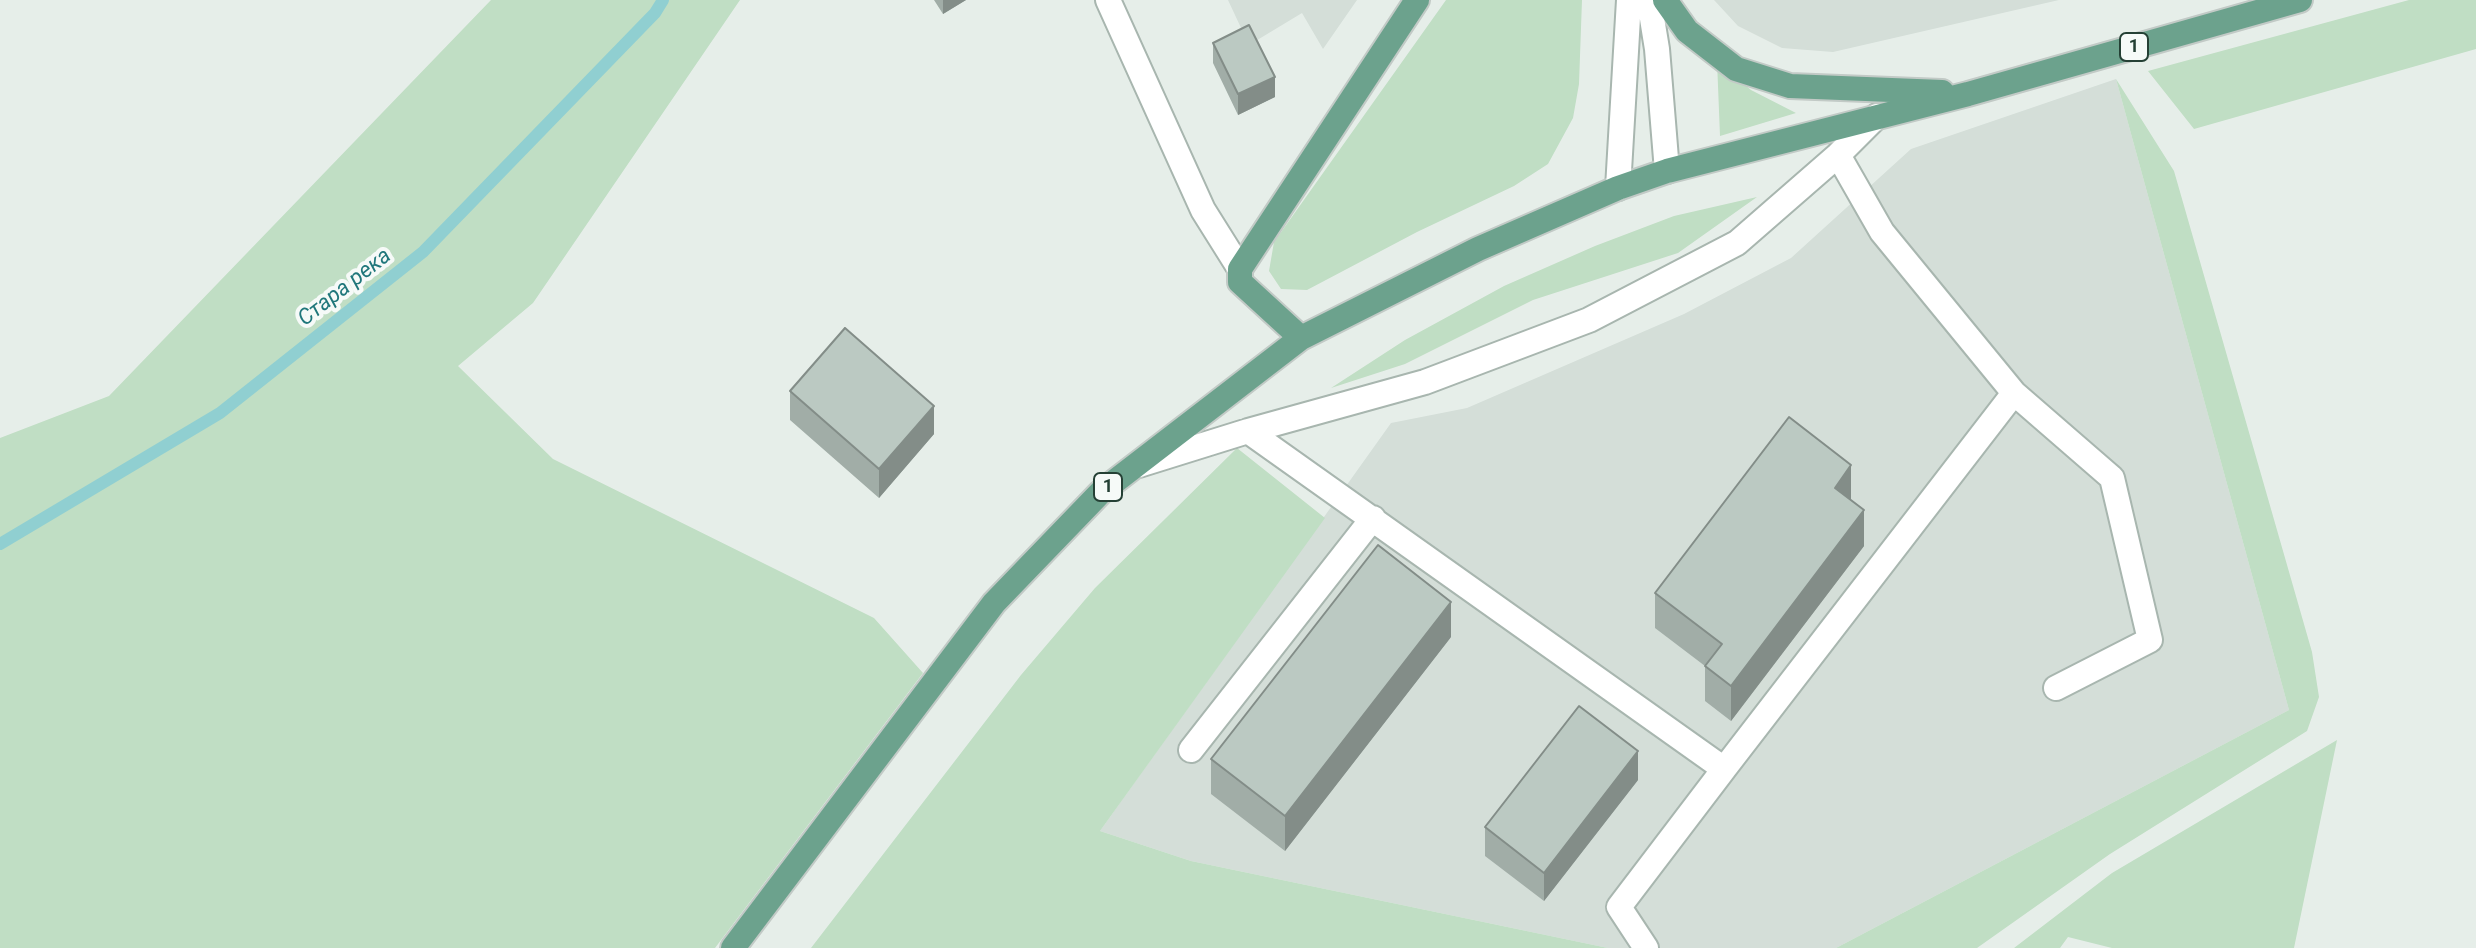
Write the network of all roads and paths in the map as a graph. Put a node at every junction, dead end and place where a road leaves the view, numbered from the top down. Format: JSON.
{"nodes":[{"id":1,"x":1108,"y":0,"type":"edge"},
{"id":2,"x":1417,"y":0,"type":"edge"},
{"id":3,"x":1629,"y":0,"type":"edge"},
{"id":4,"x":1649,"y":0,"type":"edge"},
{"id":5,"x":1665,"y":0,"type":"edge"},
{"id":6,"x":2300,"y":0,"type":"edge"},
{"id":7,"x":1968,"y":94,"type":"junction"},
{"id":8,"x":1877,"y":116,"type":"junction"},
{"id":9,"x":1838,"y":155,"type":"junction"},
{"id":10,"x":1667,"y":171,"type":"junction"},
{"id":11,"x":1618,"y":188,"type":"junction"},
{"id":12,"x":1240,"y":269,"type":"junction"},
{"id":13,"x":1301,"y":338,"type":"junction"},
{"id":14,"x":2014,"y":393,"type":"junction"},
{"id":15,"x":1248,"y":431,"type":"junction"},
{"id":16,"x":1136,"y":465,"type":"junction"},
{"id":17,"x":1373,"y":518,"type":"junction"},
{"id":18,"x":2056,"y":688,"type":"dead end"},
{"id":19,"x":1191,"y":750,"type":"dead end"},
{"id":20,"x":1724,"y":769,"type":"junction"},
{"id":21,"x":733,"y":948,"type":"edge"},
{"id":22,"x":1646,"y":948,"type":"edge"}],
"edges":[{"from":1,"to":12,"type":"street"},
{"from":2,"to":12,"type":"main road"},
{"from":3,"to":11,"type":"street"},
{"from":4,"to":10,"type":"street"},
{"from":5,"to":7,"type":"main road"},
{"from":6,"to":7,"type":"main road","number":"1"},
{"from":7,"to":8,"type":"main road","number":"1"},
{"from":8,"to":9,"type":"street"},
{"from":8,"to":10,"type":"main road","number":"1"},
{"from":9,"to":14,"type":"street"},
{"from":9,"to":15,"type":"street"},
{"from":10,"to":11,"type":"main road","number":"1"},
{"from":11,"to":13,"type":"main road","number":"1"},
{"from":12,"to":13,"type":"main road"},
{"from":13,"to":16,"type":"main road","number":"1"},
{"from":14,"to":18,"type":"street"},
{"from":14,"to":20,"type":"street"},
{"from":15,"to":16,"type":"street"},
{"from":15,"to":17,"type":"street"},
{"from":16,"to":21,"type":"main road","number":"1"},
{"from":17,"to":19,"type":"street"},
{"from":17,"to":20,"type":"street"},
{"from":20,"to":22,"type":"street"}]}
